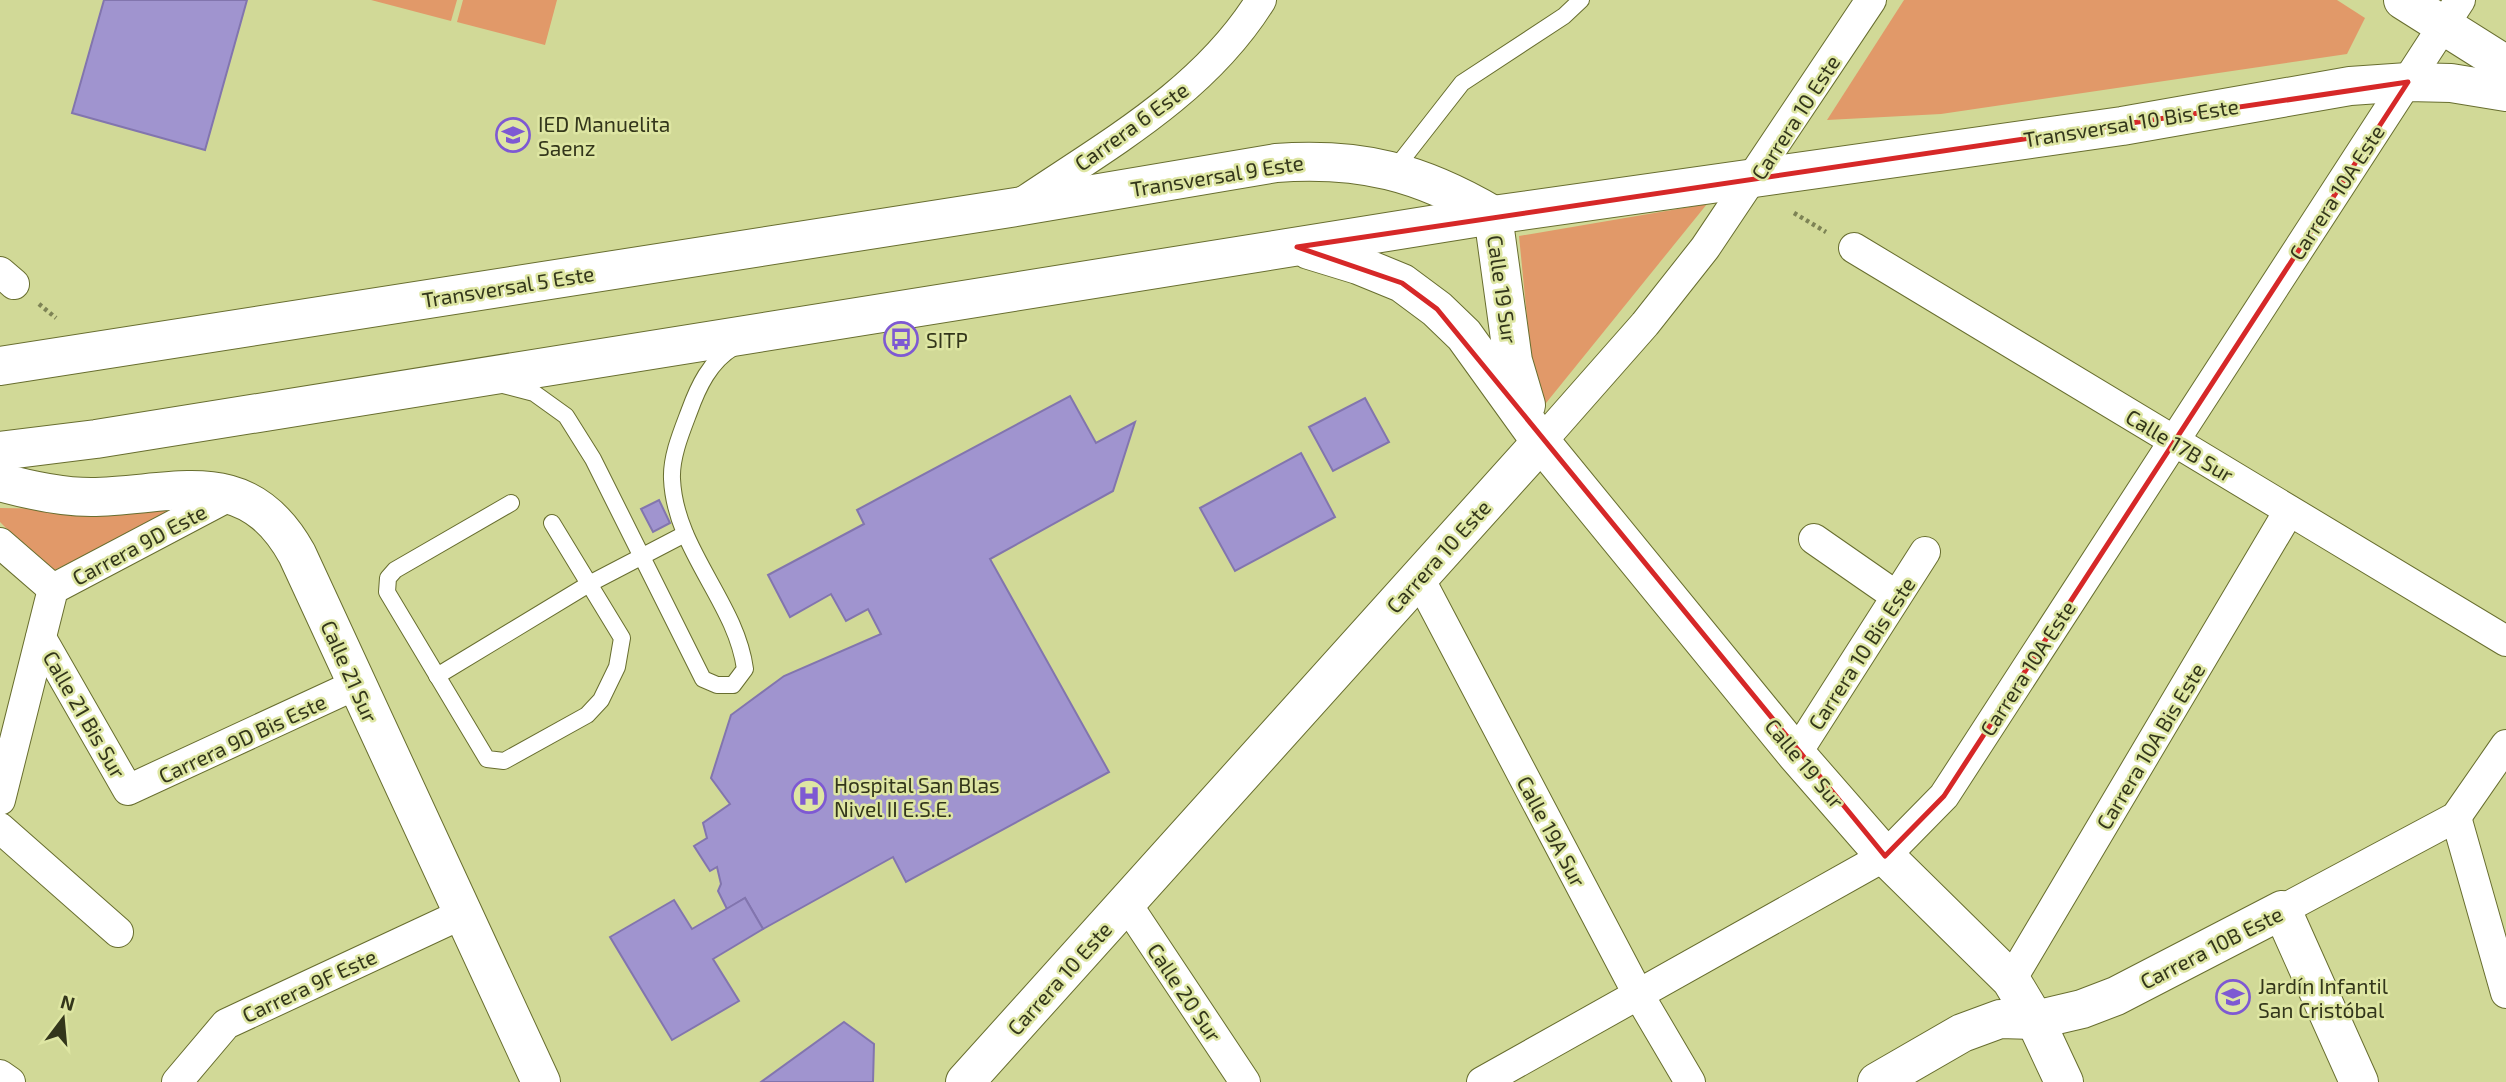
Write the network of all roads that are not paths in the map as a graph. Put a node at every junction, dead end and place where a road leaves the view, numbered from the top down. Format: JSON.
{"nodes":[{"id":1,"x":1261,"y":0,"type":"edge"},
{"id":2,"x":1581,"y":0,"type":"edge"},
{"id":3,"x":2403,"y":0,"type":"edge"},
{"id":4,"x":1867,"y":1,"type":"edge"},
{"id":5,"x":2452,"y":13,"type":"edge"},
{"id":6,"x":2506,"y":65,"type":"edge"},
{"id":7,"x":2408,"y":82,"type":"junction"},
{"id":8,"x":2506,"y":92,"type":"edge"},
{"id":9,"x":1394,"y":170,"type":"junction"},
{"id":10,"x":1755,"y":177,"type":"junction"},
{"id":11,"x":1016,"y":207,"type":"junction"},
{"id":12,"x":1493,"y":215,"type":"junction"},
{"id":13,"x":1297,"y":247,"type":"junction"},
{"id":14,"x":1854,"y":248,"type":"road end"},
{"id":15,"x":755,"y":334,"type":"junction"},
{"id":16,"x":0,"y":366,"type":"edge"},
{"id":17,"x":477,"y":378,"type":"junction"},
{"id":18,"x":2174,"y":441,"type":"junction"},
{"id":19,"x":1541,"y":442,"type":"junction"},
{"id":20,"x":0,"y":451,"type":"edge"},
{"id":21,"x":0,"y":482,"type":"edge"},
{"id":22,"x":231,"y":495,"type":"junction"},
{"id":23,"x":511,"y":503,"type":"dead end"},
{"id":24,"x":2289,"y":511,"type":"junction"},
{"id":25,"x":552,"y":523,"type":"dead end"},
{"id":26,"x":685,"y":534,"type":"junction"},
{"id":27,"x":1814,"y":539,"type":"dead end"},
{"id":28,"x":0,"y":543,"type":"edge"},
{"id":29,"x":1925,"y":552,"type":"dead end"},
{"id":30,"x":639,"y":556,"type":"junction"},
{"id":31,"x":1419,"y":578,"type":"junction"},
{"id":32,"x":589,"y":584,"type":"junction"},
{"id":33,"x":53,"y":589,"type":"junction"},
{"id":34,"x":1896,"y":596,"type":"junction"},
{"id":35,"x":41,"y":638,"type":"junction"},
{"id":36,"x":2506,"y":641,"type":"edge"},
{"id":37,"x":437,"y":676,"type":"junction"},
{"id":38,"x":355,"y":685,"type":"junction"},
{"id":39,"x":2506,"y":745,"type":"edge"},
{"id":40,"x":1796,"y":754,"type":"junction"},
{"id":41,"x":128,"y":790,"type":"joint"},
{"id":42,"x":0,"y":800,"type":"edge"},
{"id":43,"x":2456,"y":817,"type":"junction"},
{"id":44,"x":0,"y":828,"type":"edge"},
{"id":45,"x":1885,"y":856,"type":"junction"},
{"id":46,"x":1126,"y":903,"type":"junction"},
{"id":47,"x":2282,"y":910,"type":"junction"},
{"id":48,"x":462,"y":914,"type":"junction"},
{"id":49,"x":118,"y":932,"type":"dead end"},
{"id":50,"x":2011,"y":980,"type":"junction"},
{"id":51,"x":1637,"y":992,"type":"junction"},
{"id":52,"x":2506,"y":993,"type":"edge"},
{"id":53,"x":2035,"y":1020,"type":"junction"},
{"id":54,"x":0,"y":1075,"type":"edge"},
{"id":55,"x":10,"y":1082,"type":"edge"},
{"id":56,"x":177,"y":1082,"type":"edge"},
{"id":57,"x":541,"y":1082,"type":"edge"},
{"id":58,"x":965,"y":1082,"type":"edge"},
{"id":59,"x":1245,"y":1082,"type":"edge"},
{"id":60,"x":1482,"y":1082,"type":"edge"},
{"id":61,"x":1690,"y":1082,"type":"edge"},
{"id":62,"x":1877,"y":1082,"type":"edge"},
{"id":63,"x":2064,"y":1082,"type":"edge"},
{"id":64,"x":2358,"y":1082,"type":"edge"}],
"edges":[{"from":1,"to":11,"type":"street","name":"Carrera 6 Este"},
{"from":2,"to":9,"type":"lane"},
{"from":3,"to":5,"type":"main road"},
{"from":4,"to":10,"type":"street","name":"Carrera 10 Este"},
{"from":5,"to":6,"type":"main road"},
{"from":5,"to":7,"type":"street","name":"Carrera 10A Este"},
{"from":7,"to":8,"type":"main road","name":"Transversal 10 Bis Este"},
{"from":7,"to":10,"type":"main road","name":"Transversal 10 Bis Este"},
{"from":7,"to":18,"type":"street","name":"Carrera 10A Este"},
{"from":9,"to":11,"type":"main road","name":"Transversal 9 Este"},
{"from":9,"to":12,"type":"main road","name":"Transversal 9 Este"},
{"from":10,"to":12,"type":"main road"},
{"from":10,"to":19,"type":"street","name":"Carrera 10 Este"},
{"from":11,"to":16,"type":"main road","name":"Transversal 5 Este"},
{"from":12,"to":13,"type":"main road"},
{"from":12,"to":19,"type":"main road","name":"Calle 19 Sur"},
{"from":13,"to":15,"type":"main road"},
{"from":13,"to":19,"type":"main road","name":"Calle 19 Sur"},
{"from":14,"to":18,"type":"street","name":"Calle 17B Sur"},
{"from":15,"to":17,"type":"main road"},
{"from":15,"to":26,"type":"lane"},
{"from":17,"to":20,"type":"main road"},
{"from":17,"to":30,"type":"lane"},
{"from":18,"to":24,"type":"street","name":"Calle 17B Sur"},
{"from":18,"to":45,"type":"street","name":"Carrera 10A Este"},
{"from":19,"to":31,"type":"main road","name":"Carrera 10 Este"},
{"from":19,"to":40,"type":"main road","name":"Calle 19 Sur"},
{"from":21,"to":22,"type":"main road","name":"Calle 21 Sur"},
{"from":22,"to":33,"type":"street","name":"Carrera 9D Este"},
{"from":22,"to":38,"type":"main road","name":"Calle 21 Sur"},
{"from":23,"to":37,"type":"lane"},
{"from":24,"to":36,"type":"street","name":"Calle 17B Sur"},
{"from":24,"to":50,"type":"street","name":"Carrera 10A Bis Este"},
{"from":25,"to":32,"type":"lane"},
{"from":26,"to":30,"type":"lane"},
{"from":26,"to":30,"type":"lane"},
{"from":27,"to":34,"type":"street"},
{"from":28,"to":33,"type":"street"},
{"from":29,"to":34,"type":"street","name":"Carrera 10 Bis Este"},
{"from":30,"to":32,"type":"lane"},
{"from":31,"to":46,"type":"main road","name":"Carrera 10 Este"},
{"from":31,"to":51,"type":"street","name":"Calle 19A Sur"},
{"from":32,"to":37,"type":"lane"},
{"from":32,"to":37,"type":"lane"},
{"from":33,"to":35,"type":"street","name":"Carrera 9D Este"},
{"from":34,"to":40,"type":"street","name":"Carrera 10 Bis Este"},
{"from":35,"to":41,"type":"street","name":"Calle 21 Bis Sur"},
{"from":35,"to":42,"type":"street","name":"Carrera 9D Este"},
{"from":38,"to":41,"type":"street","name":"Carrera 9D Bis Este"},
{"from":38,"to":48,"type":"main road","name":"Calle 21 Sur"},
{"from":39,"to":43,"type":"street","name":"Carrera 10B Este"},
{"from":40,"to":45,"type":"main road","name":"Calle 19 Sur"},
{"from":43,"to":47,"type":"street","name":"Carrera 10B Este"},
{"from":43,"to":52,"type":"street"},
{"from":44,"to":49,"type":"street"},
{"from":45,"to":50,"type":"main road","name":"Calle 19 Sur"},
{"from":45,"to":51,"type":"street","name":"Carrera 10A Este"},
{"from":46,"to":58,"type":"main road","name":"Carrera 10 Este"},
{"from":46,"to":59,"type":"street","name":"Calle 20 Sur"},
{"from":47,"to":53,"type":"main road","name":"Carrera 10B Este"},
{"from":47,"to":64,"type":"main road"},
{"from":48,"to":56,"type":"street","name":"Carrera 9F Este"},
{"from":48,"to":57,"type":"main road","name":"Calle 21 Sur"},
{"from":50,"to":53,"type":"main road","name":"Calle 19 Sur"},
{"from":51,"to":60,"type":"street","name":"Carrera 10A Este"},
{"from":51,"to":61,"type":"street","name":"Calle 19A Sur"},
{"from":53,"to":62,"type":"main road","name":"Carrera 10B Este"},
{"from":53,"to":63,"type":"main road","name":"Calle 19 Sur"},
{"from":54,"to":55,"type":"street"}]}
